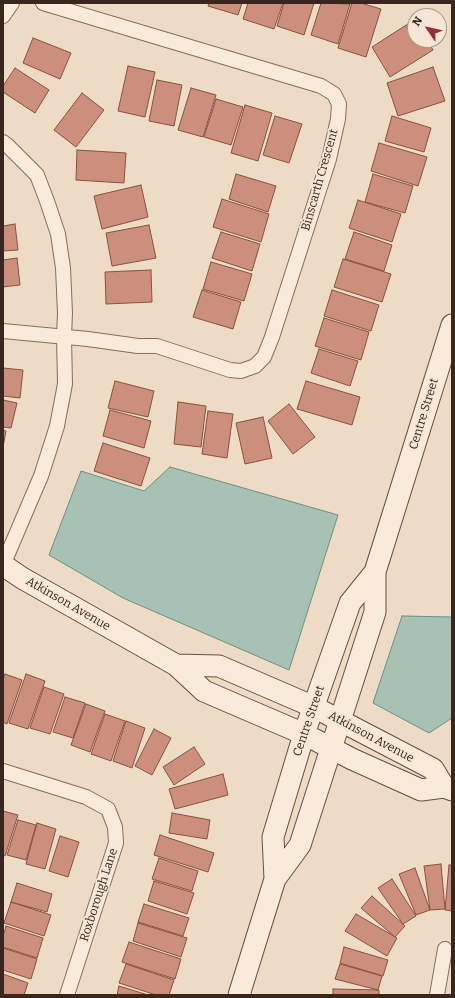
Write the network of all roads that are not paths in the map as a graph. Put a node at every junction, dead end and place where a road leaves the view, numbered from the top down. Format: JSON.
{"nodes":[{"id":1,"x":12,"y":3,"type":"edge"},
{"id":2,"x":42,"y":3,"type":"edge"},
{"id":3,"x":3,"y":16,"type":"edge"},
{"id":4,"x":3,"y":142,"type":"edge"},
{"id":5,"x":452,"y":325,"type":"edge"},
{"id":6,"x":3,"y":332,"type":"edge"},
{"id":7,"x":64,"y":337,"type":"junction"},
{"id":8,"x":3,"y":565,"type":"edge"},
{"id":9,"x":375,"y":572,"type":"junction"},
{"id":10,"x":176,"y":665,"type":"junction"},
{"id":11,"x":314,"y":707,"type":"junction"},
{"id":12,"x":340,"y":720,"type":"junction"},
{"id":13,"x":304,"y":734,"type":"junction"},
{"id":14,"x":331,"y":748,"type":"junction"},
{"id":15,"x":3,"y":770,"type":"edge"},
{"id":16,"x":448,"y":788,"type":"edge"},
{"id":17,"x":275,"y":879,"type":"junction"},
{"id":18,"x":445,"y":949,"type":"dead end"},
{"id":19,"x":68,"y":995,"type":"edge"},
{"id":20,"x":239,"y":995,"type":"edge"},
{"id":21,"x":438,"y":995,"type":"edge"}],
"edges":[{"from":1,"to":3,"type":"street"},
{"from":2,"to":7,"type":"street","name":"Binscarth Crescent"},
{"from":4,"to":7,"type":"street"},
{"from":5,"to":9,"type":"main road","name":"Centre Street"},
{"from":6,"to":7,"type":"street","name":"Binscarth Crescent"},
{"from":7,"to":8,"type":"street"},
{"from":8,"to":10,"type":"main road","name":"Atkinson Avenue"},
{"from":9,"to":11,"type":"main road","name":"Centre Street"},
{"from":9,"to":12,"type":"main road","name":"Centre Street"},
{"from":10,"to":11,"type":"main road","name":"Atkinson Avenue"},
{"from":10,"to":13,"type":"main road","name":"Atkinson Avenue"},
{"from":11,"to":12,"type":"main road","name":"Atkinson Avenue"},
{"from":11,"to":13,"type":"main road","name":"Centre Street"},
{"from":12,"to":14,"type":"main road","name":"Centre Street"},
{"from":12,"to":16,"type":"main road","name":"Atkinson Avenue"},
{"from":13,"to":14,"type":"main road","name":"Atkinson Avenue"},
{"from":13,"to":17,"type":"main road","name":"Centre Street"},
{"from":14,"to":16,"type":"main road","name":"Atkinson Avenue"},
{"from":14,"to":17,"type":"main road","name":"Centre Street"},
{"from":15,"to":19,"type":"street","name":"Roxborough Lane"},
{"from":17,"to":20,"type":"main road","name":"Centre Street"},
{"from":18,"to":21,"type":"street"}]}
